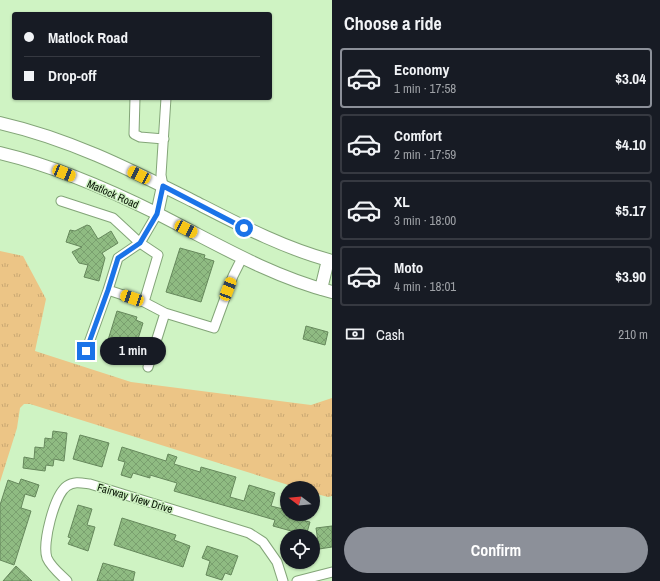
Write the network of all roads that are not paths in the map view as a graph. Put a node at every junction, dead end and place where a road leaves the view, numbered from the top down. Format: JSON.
{"nodes":[{"id":1,"x":135,"y":100,"type":"edge"},
{"id":2,"x":166,"y":100,"type":"edge"},
{"id":3,"x":0,"y":123,"type":"edge"},
{"id":4,"x":164,"y":139,"type":"junction"},
{"id":5,"x":0,"y":153,"type":"edge"},
{"id":6,"x":163,"y":186,"type":"junction"},
{"id":7,"x":61,"y":201,"type":"dead end"},
{"id":8,"x":157,"y":214,"type":"junction"},
{"id":9,"x":140,"y":243,"type":"junction"},
{"id":10,"x":242,"y":258,"type":"junction"},
{"id":11,"x":330,"y":260,"type":"edge"},
{"id":12,"x":108,"y":290,"type":"junction"},
{"id":13,"x":327,"y":291,"type":"edge"},
{"id":14,"x":144,"y":302,"type":"junction"},
{"id":15,"x":165,"y":313,"type":"junction"},
{"id":16,"x":86,"y":351,"type":"dead end"},
{"id":17,"x":148,"y":367,"type":"dead end"},
{"id":18,"x":332,"y":572,"type":"edge"},
{"id":19,"x":67,"y":581,"type":"edge"},
{"id":20,"x":283,"y":581,"type":"edge"},
{"id":21,"x":297,"y":581,"type":"edge"}],
"edges":[{"from":1,"to":4,"type":"street"},
{"from":2,"to":4,"type":"street"},
{"from":3,"to":6,"type":"main road"},
{"from":4,"to":6,"type":"street"},
{"from":5,"to":8,"type":"main road","name":"Matlock Road"},
{"from":6,"to":8,"type":"main road"},
{"from":6,"to":11,"type":"main road"},
{"from":7,"to":9,"type":"street"},
{"from":8,"to":9,"type":"street"},
{"from":8,"to":10,"type":"main road","name":"Matlock Road"},
{"from":9,"to":12,"type":"street"},
{"from":9,"to":14,"type":"street"},
{"from":10,"to":13,"type":"main road","name":"Matlock Road"},
{"from":10,"to":15,"type":"street"},
{"from":11,"to":13,"type":"main road"},
{"from":12,"to":14,"type":"street"},
{"from":12,"to":16,"type":"street"},
{"from":14,"to":15,"type":"street"},
{"from":15,"to":17,"type":"street"},
{"from":18,"to":21,"type":"street"},
{"from":19,"to":20,"type":"street","name":"Fairway View Drive"}]}
